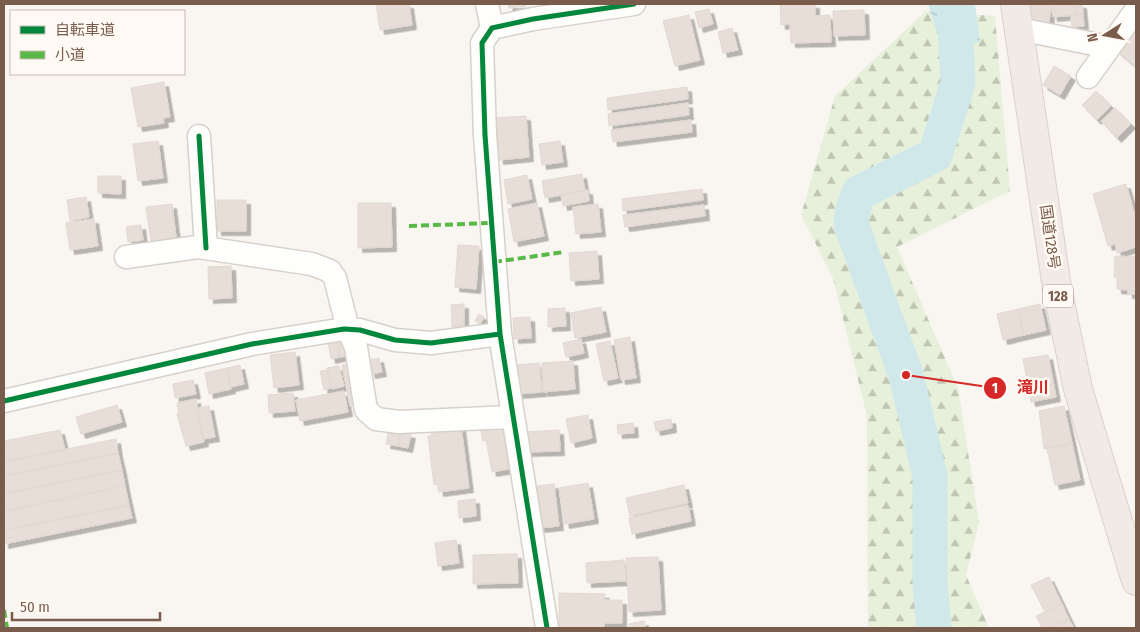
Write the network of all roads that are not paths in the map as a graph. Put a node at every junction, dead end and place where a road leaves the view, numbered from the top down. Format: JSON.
{"nodes":[{"id":1,"x":488,"y":4,"type":"edge"},
{"id":2,"x":634,"y":4,"type":"edge"},
{"id":3,"x":1136,"y":10,"type":"edge"},
{"id":4,"x":1017,"y":16,"type":"edge"},
{"id":5,"x":492,"y":28,"type":"junction"},
{"id":6,"x":1109,"y":47,"type":"junction"},
{"id":7,"x":1088,"y":77,"type":"dead end"},
{"id":8,"x":199,"y":136,"type":"dead end"},
{"id":9,"x":206,"y":248,"type":"junction"},
{"id":10,"x":126,"y":257,"type":"dead end"},
{"id":11,"x":348,"y":329,"type":"junction"},
{"id":12,"x":500,"y":334,"type":"junction"},
{"id":13,"x":4,"y":401,"type":"edge"},
{"id":14,"x":512,"y":418,"type":"junction"},
{"id":15,"x":1136,"y":581,"type":"edge"},
{"id":16,"x":547,"y":628,"type":"edge"}],
"edges":[{"from":1,"to":5,"type":"street"},
{"from":2,"to":5,"type":"street"},
{"from":3,"to":6,"type":"street"},
{"from":4,"to":6,"type":"street"},
{"from":4,"to":15,"type":"highway","name":"国道128号","number":"128"},
{"from":5,"to":12,"type":"street"},
{"from":6,"to":7,"type":"street"},
{"from":8,"to":9,"type":"street"},
{"from":9,"to":10,"type":"street"},
{"from":9,"to":11,"type":"street"},
{"from":11,"to":12,"type":"street"},
{"from":11,"to":13,"type":"street"},
{"from":11,"to":14,"type":"street"},
{"from":12,"to":14,"type":"street"},
{"from":14,"to":16,"type":"street"}]}
